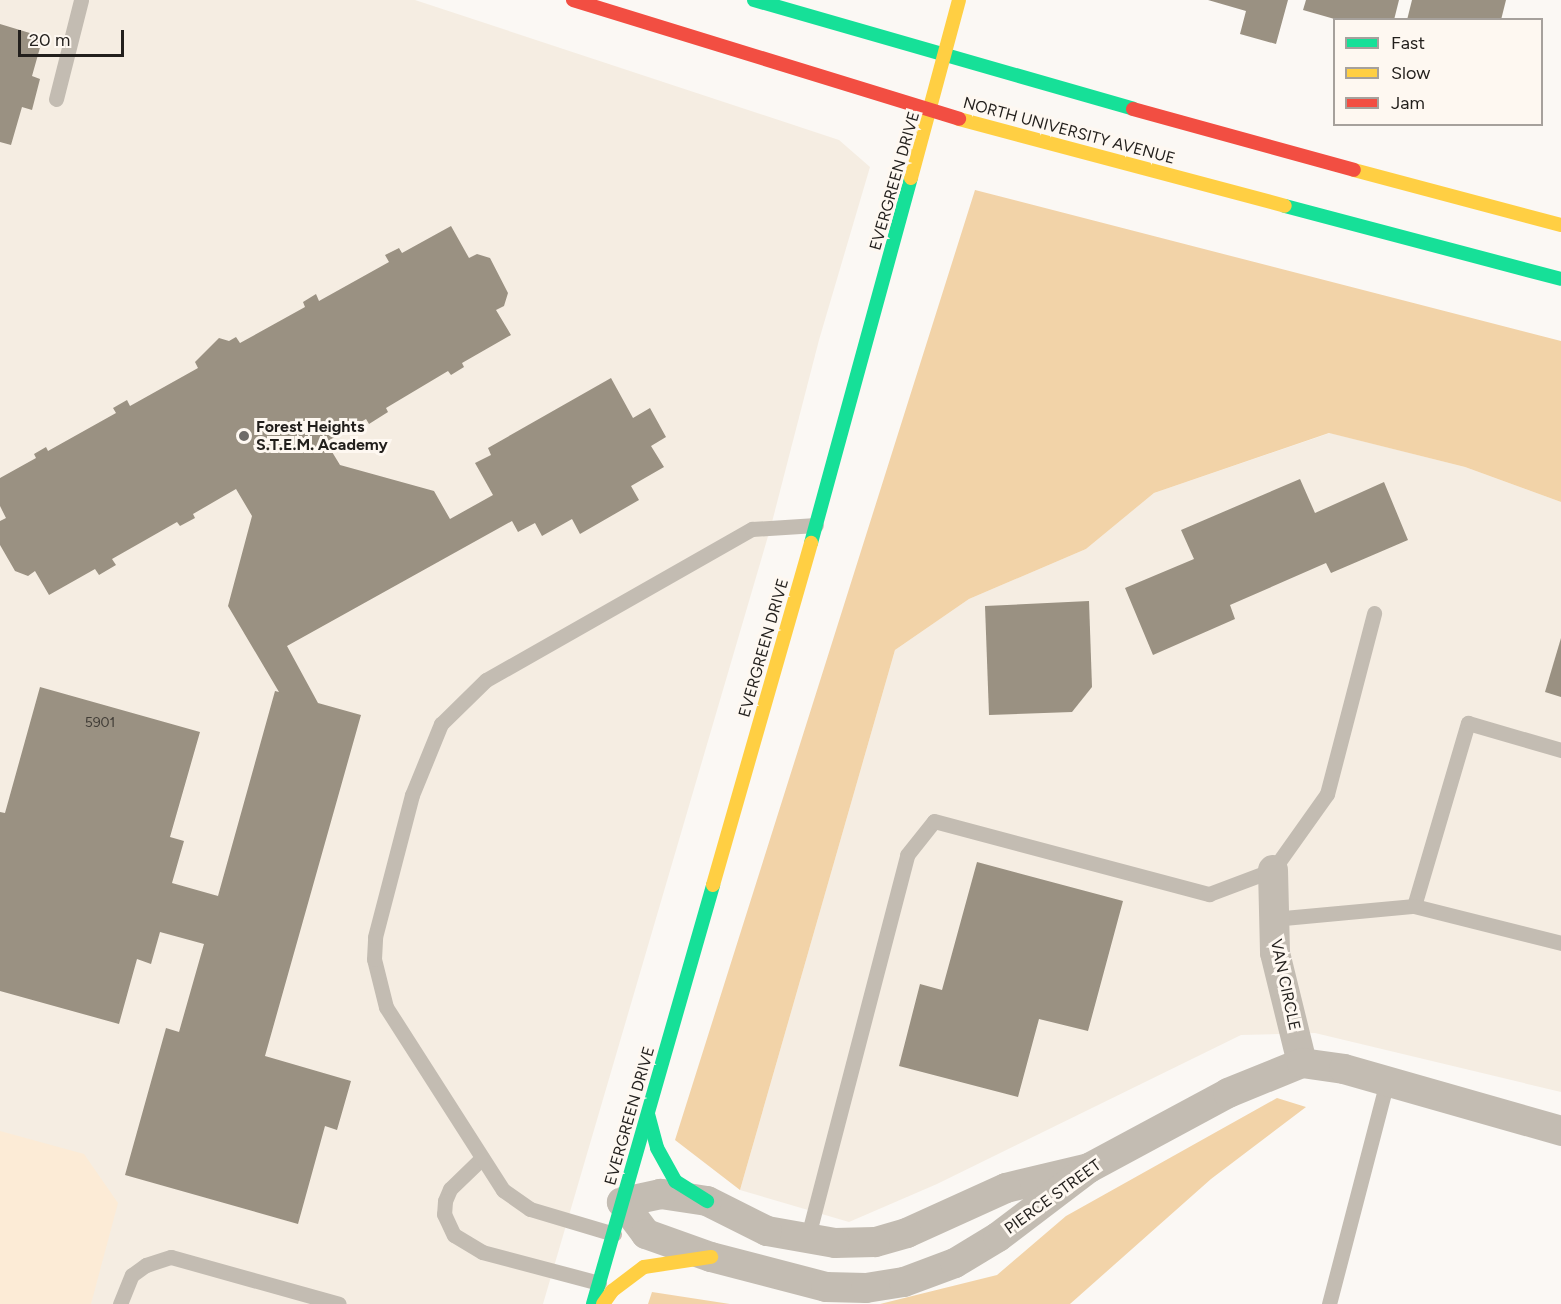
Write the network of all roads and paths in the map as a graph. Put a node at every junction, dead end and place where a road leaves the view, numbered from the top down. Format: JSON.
{"nodes":[{"id":1,"x":81,"y":0,"type":"edge"},
{"id":2,"x":573,"y":0,"type":"edge"},
{"id":3,"x":754,"y":0,"type":"edge"},
{"id":4,"x":959,"y":0,"type":"edge"},
{"id":5,"x":945,"y":54,"type":"junction"},
{"id":6,"x":56,"y":99,"type":"dead end"},
{"id":7,"x":932,"y":112,"type":"junction"},
{"id":8,"x":1561,"y":225,"type":"edge"},
{"id":9,"x":1561,"y":279,"type":"edge"},
{"id":10,"x":816,"y":525,"type":"junction"},
{"id":11,"x":1374,"y":613,"type":"dead end"},
{"id":12,"x":1561,"y":750,"type":"edge"},
{"id":13,"x":1273,"y":870,"type":"junction"},
{"id":14,"x":1414,"y":906,"type":"junction"},
{"id":15,"x":1273,"y":919,"type":"junction"},
{"id":16,"x":1561,"y":943,"type":"edge"},
{"id":17,"x":1302,"y":1063,"type":"junction"},
{"id":18,"x":1387,"y":1082,"type":"junction"},
{"id":19,"x":648,"y":1114,"type":"junction"},
{"id":20,"x":1561,"y":1131,"type":"edge"},
{"id":21,"x":481,"y":1159,"type":"junction"},
{"id":22,"x":1089,"y":1168,"type":"junction"},
{"id":23,"x":707,"y":1201,"type":"junction"},
{"id":24,"x":622,"y":1202,"type":"junction"},
{"id":25,"x":614,"y":1234,"type":"junction"},
{"id":26,"x":807,"y":1240,"type":"junction"},
{"id":27,"x":711,"y":1257,"type":"junction"},
{"id":28,"x":599,"y":1283,"type":"junction"},
{"id":29,"x":120,"y":1304,"type":"edge"},
{"id":30,"x":339,"y":1304,"type":"edge"},
{"id":31,"x":593,"y":1304,"type":"edge"},
{"id":32,"x":603,"y":1304,"type":"edge"},
{"id":33,"x":1329,"y":1304,"type":"edge"}],
"edges":[{"from":1,"to":6,"type":"lane"},
{"from":2,"to":7,"type":"main road","name":"NORTH UNIVERSITY AVENUE"},
{"from":3,"to":5,"type":"main road"},
{"from":4,"to":5,"type":"main road","name":"EVERGREEN DRIVE"},
{"from":5,"to":7,"type":"main road","name":"EVERGREEN DRIVE"},
{"from":5,"to":8,"type":"main road"},
{"from":7,"to":9,"type":"main road","name":"NORTH UNIVERSITY AVENUE"},
{"from":7,"to":10,"type":"main road","name":"EVERGREEN DRIVE"},
{"from":10,"to":19,"type":"main road","name":"EVERGREEN DRIVE"},
{"from":10,"to":21,"type":"lane"},
{"from":11,"to":13,"type":"lane"},
{"from":12,"to":14,"type":"lane"},
{"from":13,"to":15,"type":"street","name":"VAN CIRCLE"},
{"from":13,"to":26,"type":"lane"},
{"from":14,"to":15,"type":"lane"},
{"from":14,"to":16,"type":"lane"},
{"from":15,"to":17,"type":"street","name":"VAN CIRCLE"},
{"from":17,"to":18,"type":"street"},
{"from":17,"to":22,"type":"street","name":"PIERCE STREET"},
{"from":18,"to":20,"type":"street"},
{"from":18,"to":33,"type":"lane"},
{"from":19,"to":23,"type":"main road"},
{"from":19,"to":24,"type":"main road","name":"EVERGREEN DRIVE"},
{"from":21,"to":25,"type":"lane"},
{"from":21,"to":28,"type":"lane"},
{"from":22,"to":26,"type":"street"},
{"from":22,"to":27,"type":"street","name":"PIERCE STREET"},
{"from":23,"to":24,"type":"street"},
{"from":23,"to":26,"type":"street"},
{"from":24,"to":25,"type":"main road","name":"EVERGREEN DRIVE"},
{"from":24,"to":27,"type":"street","name":"PIERCE STREET"},
{"from":25,"to":28,"type":"main road","name":"EVERGREEN DRIVE"},
{"from":27,"to":32,"type":"main road"},
{"from":28,"to":31,"type":"main road","name":"EVERGREEN DRIVE"},
{"from":29,"to":30,"type":"lane"}]}
